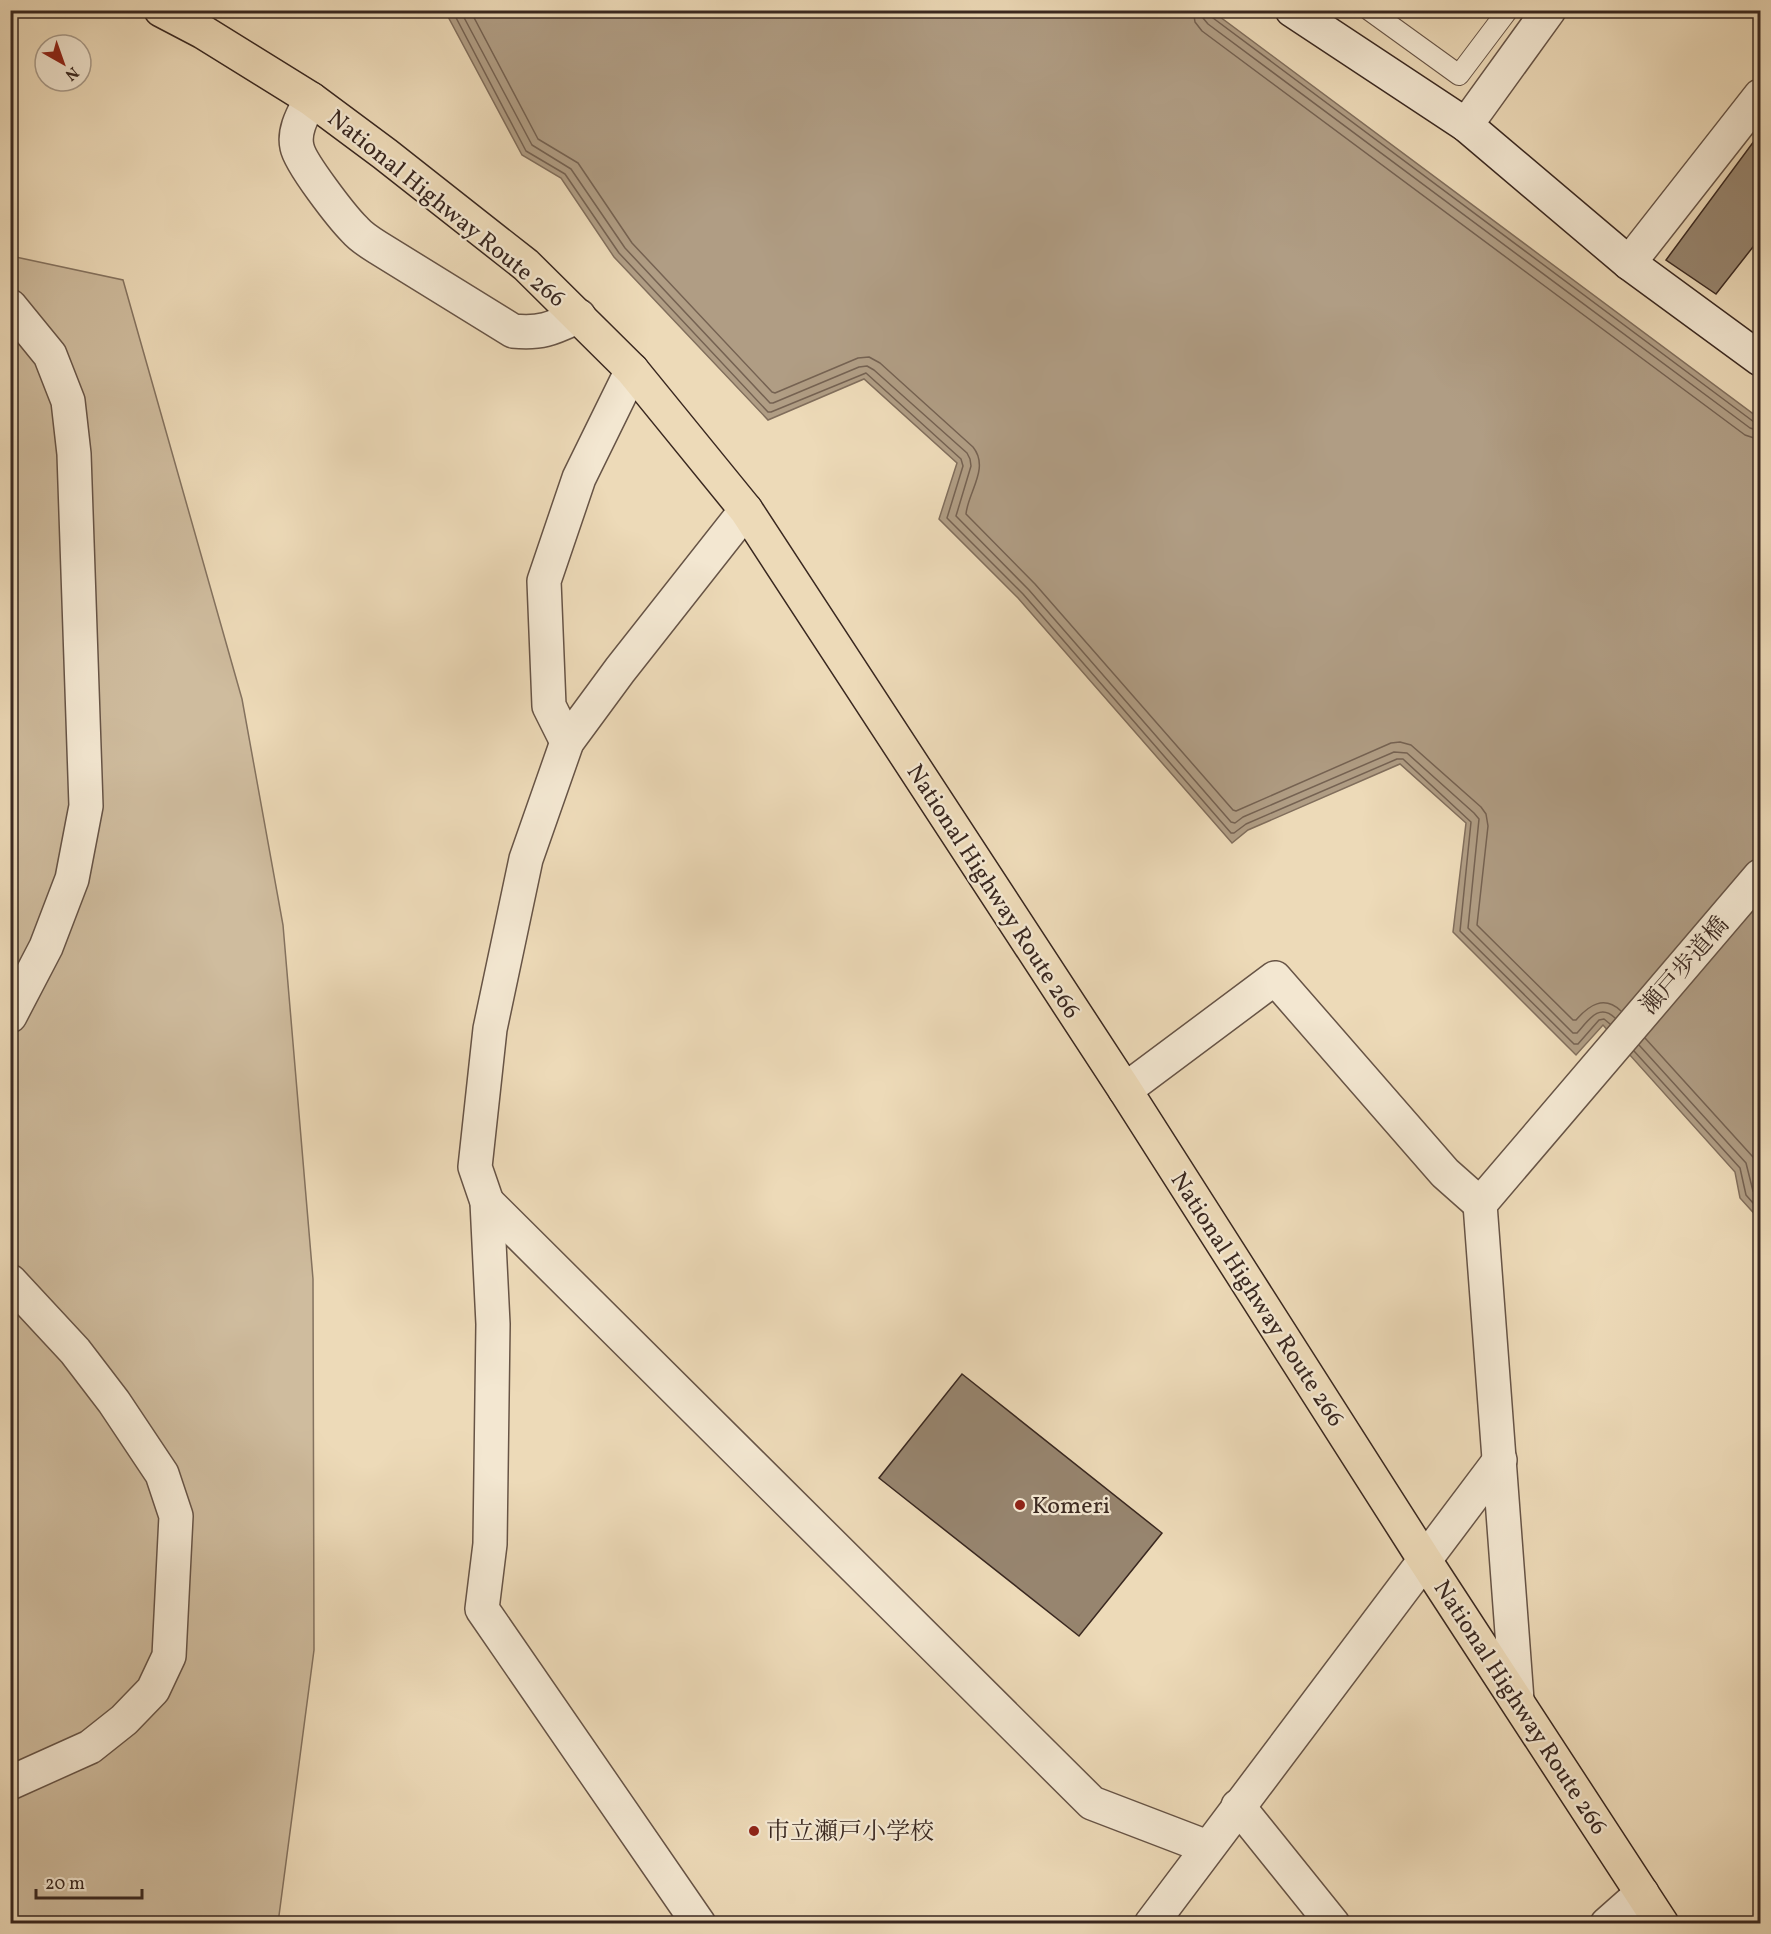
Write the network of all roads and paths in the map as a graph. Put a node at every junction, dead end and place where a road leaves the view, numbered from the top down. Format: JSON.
{"nodes":[{"id":1,"x":161,"y":10,"type":"edge"},
{"id":2,"x":1292,"y":10,"type":"edge"},
{"id":3,"x":1369,"y":10,"type":"edge"},
{"id":4,"x":1508,"y":10,"type":"edge"},
{"id":5,"x":1549,"y":10,"type":"edge"},
{"id":6,"x":1761,"y":96,"type":"edge"},
{"id":7,"x":311,"y":99,"type":"junction"},
{"id":8,"x":1466,"y":125,"type":"junction"},
{"id":9,"x":1629,"y":263,"type":"junction"},
{"id":10,"x":10,"y":306,"type":"edge"},
{"id":11,"x":579,"y":316,"type":"junction"},
{"id":12,"x":1761,"y":359,"type":"edge"},
{"id":13,"x":632,"y":370,"type":"junction"},
{"id":14,"x":746,"y":510,"type":"junction"},
{"id":15,"x":567,"y":742,"type":"junction"},
{"id":16,"x":1761,"y":876,"type":"edge"},
{"id":17,"x":10,"y":1016,"type":"edge"},
{"id":18,"x":1125,"y":1090,"type":"junction"},
{"id":19,"x":487,"y":1202,"type":"junction"},
{"id":20,"x":1480,"y":1204,"type":"junction"},
{"id":21,"x":10,"y":1281,"type":"edge"},
{"id":22,"x":1500,"y":1460,"type":"junction"},
{"id":23,"x":1425,"y":1559,"type":"junction"},
{"id":24,"x":1517,"y":1700,"type":"junction"},
{"id":25,"x":10,"y":1784,"type":"edge"},
{"id":26,"x":1238,"y":1806,"type":"junction"},
{"id":27,"x":1207,"y":1847,"type":"junction"},
{"id":28,"x":1642,"y":1893,"type":"junction"},
{"id":29,"x":699,"y":1923,"type":"edge"},
{"id":30,"x":1151,"y":1923,"type":"edge"},
{"id":31,"x":1333,"y":1923,"type":"edge"},
{"id":32,"x":1607,"y":1923,"type":"edge"},
{"id":33,"x":1662,"y":1923,"type":"edge"}],
"edges":[{"from":1,"to":7,"type":"highway","name":"National Highway Route 266"},
{"from":2,"to":8,"type":"street"},
{"from":3,"to":4,"type":"lane"},
{"from":5,"to":8,"type":"street"},
{"from":6,"to":9,"type":"street"},
{"from":7,"to":11,"type":"highway","name":"National Highway Route 266"},
{"from":7,"to":11,"type":"street"},
{"from":8,"to":9,"type":"street"},
{"from":9,"to":12,"type":"street"},
{"from":10,"to":17,"type":"street"},
{"from":11,"to":13,"type":"highway","name":"National Highway Route 266"},
{"from":13,"to":14,"type":"highway","name":"National Highway Route 266"},
{"from":13,"to":15,"type":"street"},
{"from":14,"to":15,"type":"street"},
{"from":14,"to":18,"type":"highway","name":"National Highway Route 266"},
{"from":15,"to":19,"type":"street"},
{"from":16,"to":20,"type":"street","name":"瀬戸歩道橋"},
{"from":18,"to":20,"type":"street"},
{"from":18,"to":23,"type":"highway","name":"National Highway Route 266"},
{"from":19,"to":27,"type":"street"},
{"from":19,"to":29,"type":"street"},
{"from":20,"to":22,"type":"street"},
{"from":21,"to":25,"type":"street"},
{"from":22,"to":23,"type":"street"},
{"from":22,"to":24,"type":"street"},
{"from":23,"to":24,"type":"highway","name":"National Highway Route 266"},
{"from":23,"to":26,"type":"street"},
{"from":24,"to":28,"type":"highway","name":"National Highway Route 266"},
{"from":26,"to":27,"type":"street"},
{"from":26,"to":31,"type":"street"},
{"from":27,"to":30,"type":"street"},
{"from":28,"to":32,"type":"street"},
{"from":28,"to":33,"type":"highway","name":"National Highway Route 266"}]}
